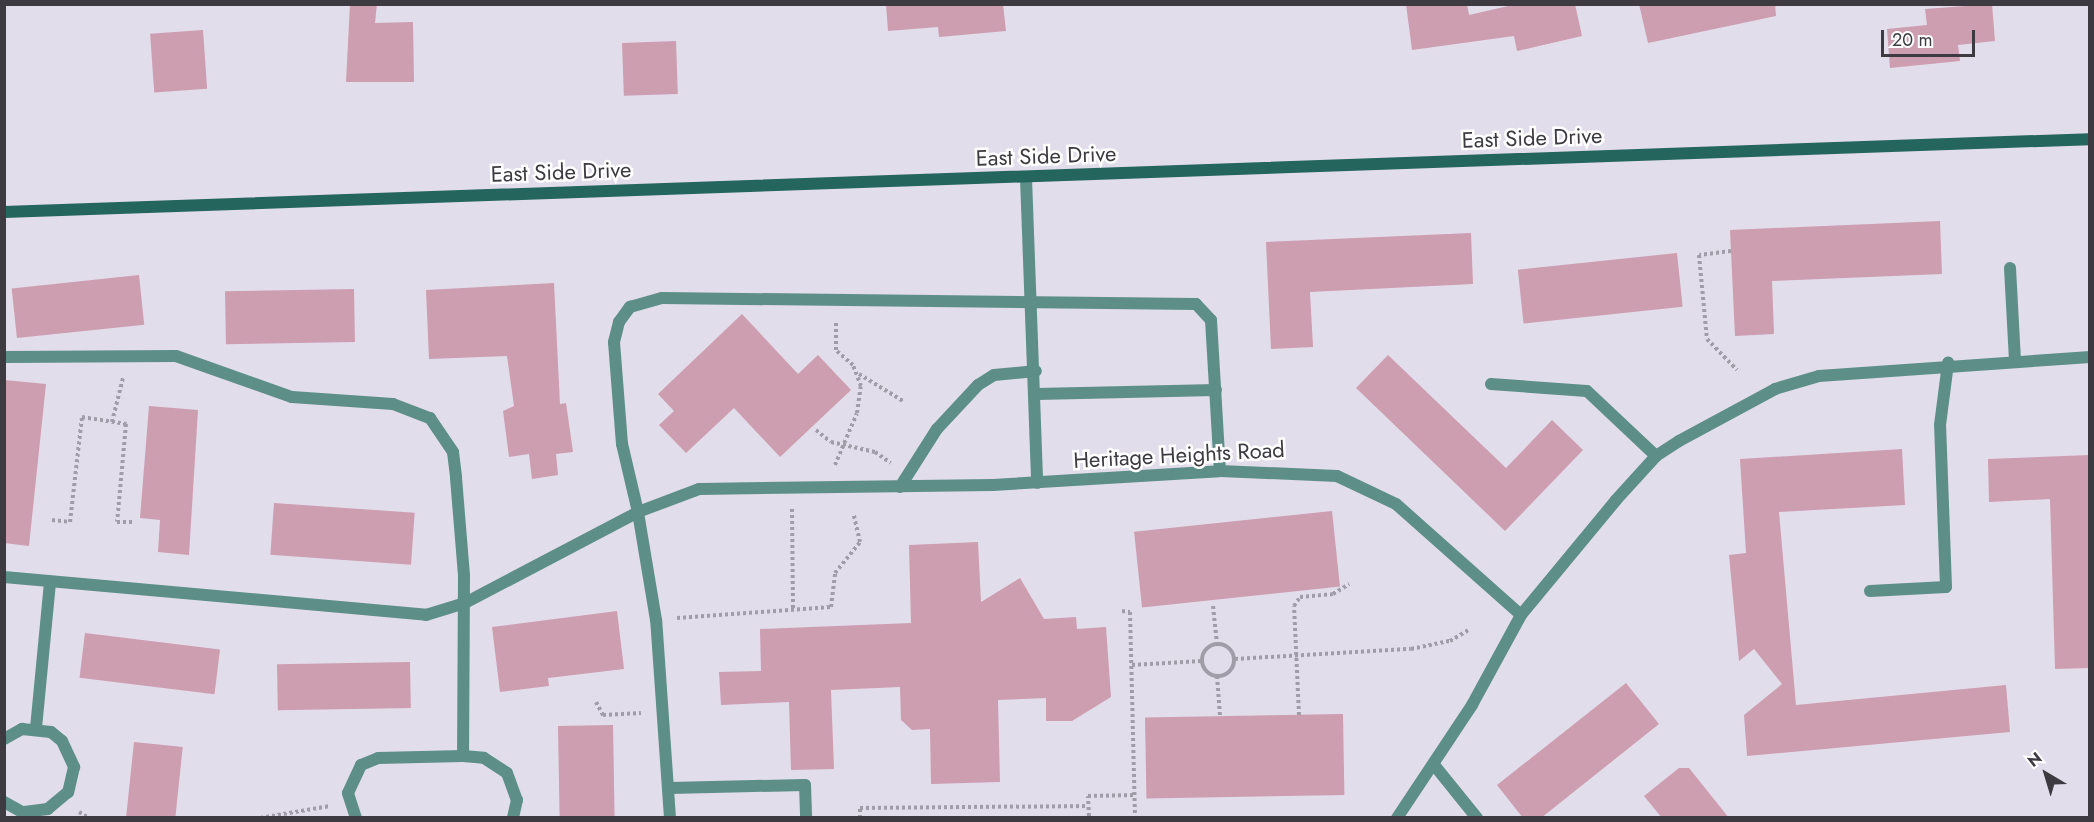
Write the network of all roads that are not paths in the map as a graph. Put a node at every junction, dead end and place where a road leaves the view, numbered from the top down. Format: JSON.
{"nodes":[{"id":1,"x":2090,"y":139,"type":"edge"},
{"id":2,"x":1026,"y":178,"type":"junction"},
{"id":3,"x":4,"y":212,"type":"edge"},
{"id":4,"x":2010,"y":268,"type":"dead end"},
{"id":5,"x":1031,"y":303,"type":"junction"},
{"id":6,"x":4,"y":357,"type":"edge"},
{"id":7,"x":2090,"y":357,"type":"edge"},
{"id":8,"x":2015,"y":360,"type":"junction"},
{"id":9,"x":1948,"y":363,"type":"junction"},
{"id":10,"x":1036,"y":370,"type":"junction"},
{"id":11,"x":1491,"y":384,"type":"dead end"},
{"id":12,"x":1216,"y":390,"type":"junction"},
{"id":13,"x":1037,"y":394,"type":"junction"},
{"id":14,"x":1656,"y":456,"type":"junction"},
{"id":15,"x":1220,"y":471,"type":"junction"},
{"id":16,"x":1037,"y":483,"type":"junction"},
{"id":17,"x":900,"y":487,"type":"junction"},
{"id":18,"x":638,"y":512,"type":"junction"},
{"id":19,"x":4,"y":577,"type":"edge"},
{"id":20,"x":50,"y":582,"type":"junction"},
{"id":21,"x":1870,"y":591,"type":"dead end"},
{"id":22,"x":463,"y":604,"type":"junction"},
{"id":23,"x":1521,"y":615,"type":"junction"},
{"id":24,"x":36,"y":728,"type":"junction"},
{"id":25,"x":4,"y":739,"type":"edge"},
{"id":26,"x":463,"y":756,"type":"junction"},
{"id":27,"x":1435,"y":766,"type":"junction"},
{"id":28,"x":670,"y":788,"type":"junction"},
{"id":29,"x":4,"y":802,"type":"edge"},
{"id":30,"x":353,"y":812,"type":"edge"},
{"id":31,"x":513,"y":818,"type":"edge"},
{"id":32,"x":670,"y":818,"type":"edge"},
{"id":33,"x":806,"y":818,"type":"edge"},
{"id":34,"x":1397,"y":818,"type":"edge"},
{"id":35,"x":1478,"y":818,"type":"edge"}],
"edges":[{"from":1,"to":2,"type":"main road","name":"East Side Drive"},
{"from":2,"to":3,"type":"main road","name":"East Side Drive"},
{"from":2,"to":5,"type":"street"},
{"from":4,"to":8,"type":"street"},
{"from":5,"to":10,"type":"street"},
{"from":5,"to":12,"type":"street"},
{"from":5,"to":18,"type":"street"},
{"from":6,"to":22,"type":"street"},
{"from":7,"to":8,"type":"street"},
{"from":8,"to":9,"type":"street"},
{"from":9,"to":14,"type":"street"},
{"from":9,"to":21,"type":"street"},
{"from":10,"to":13,"type":"street"},
{"from":10,"to":17,"type":"street"},
{"from":11,"to":14,"type":"street"},
{"from":12,"to":13,"type":"street"},
{"from":12,"to":15,"type":"street"},
{"from":13,"to":16,"type":"street"},
{"from":14,"to":23,"type":"street"},
{"from":15,"to":16,"type":"street","name":"Heritage Heights Road"},
{"from":15,"to":23,"type":"street","name":"Heritage Heights Road"},
{"from":16,"to":17,"type":"street","name":"Heritage Heights Road"},
{"from":17,"to":18,"type":"street","name":"Heritage Heights Road"},
{"from":18,"to":22,"type":"street","name":"Heritage Heights Road"},
{"from":18,"to":28,"type":"street"},
{"from":19,"to":20,"type":"street","name":"Heritage Heights Road"},
{"from":20,"to":22,"type":"street","name":"Heritage Heights Road"},
{"from":20,"to":24,"type":"street"},
{"from":22,"to":26,"type":"street"},
{"from":23,"to":27,"type":"street"},
{"from":24,"to":25,"type":"street"},
{"from":24,"to":29,"type":"street"},
{"from":26,"to":30,"type":"street"},
{"from":26,"to":31,"type":"street"},
{"from":27,"to":34,"type":"street"},
{"from":27,"to":35,"type":"street"},
{"from":28,"to":32,"type":"street"},
{"from":28,"to":33,"type":"street"}]}
